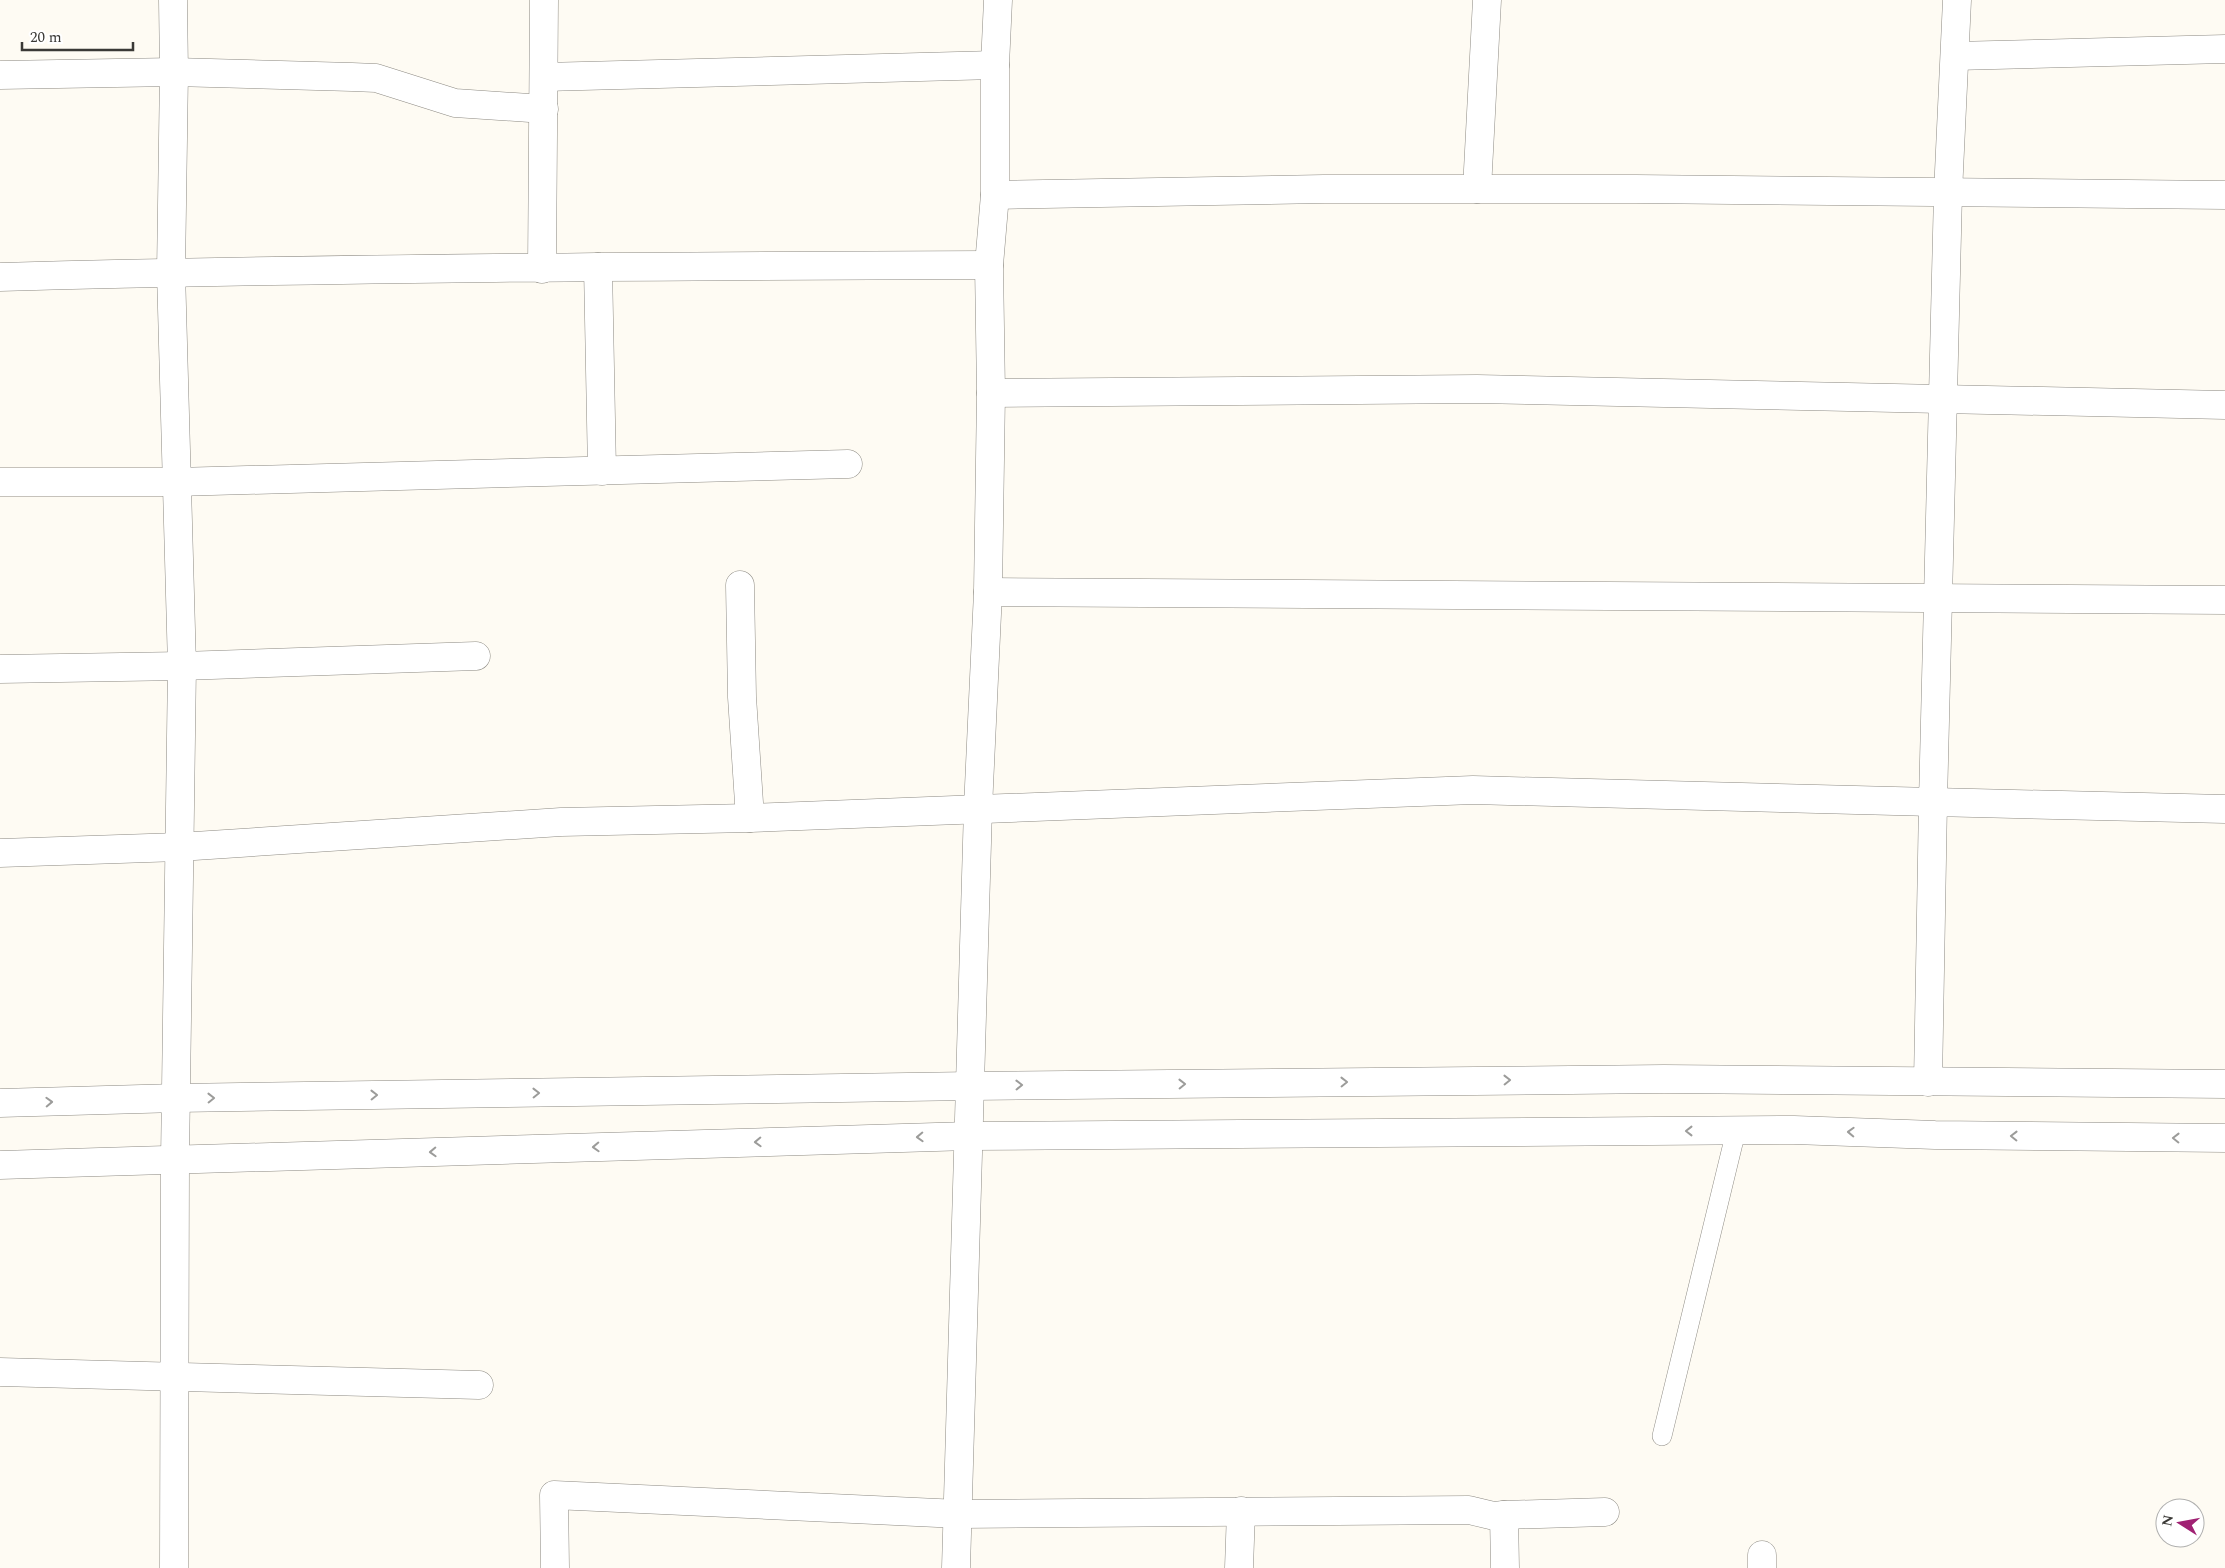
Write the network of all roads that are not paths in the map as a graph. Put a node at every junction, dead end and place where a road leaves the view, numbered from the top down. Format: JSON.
{"nodes":[{"id":1,"x":172,"y":0,"type":"edge"},
{"id":2,"x":544,"y":0,"type":"edge"},
{"id":3,"x":998,"y":0,"type":"edge"},
{"id":4,"x":1487,"y":0,"type":"edge"},
{"id":5,"x":1957,"y":0,"type":"edge"},
{"id":6,"x":2225,"y":49,"type":"edge"},
{"id":7,"x":1955,"y":56,"type":"junction"},
{"id":8,"x":995,"y":65,"type":"junction"},
{"id":9,"x":174,"y":72,"type":"junction"},
{"id":10,"x":0,"y":75,"type":"edge"},
{"id":11,"x":544,"y":77,"type":"junction"},
{"id":12,"x":544,"y":109,"type":"junction"},
{"id":13,"x":1477,"y":189,"type":"junction"},
{"id":14,"x":1948,"y":193,"type":"junction"},
{"id":15,"x":995,"y":195,"type":"junction"},
{"id":16,"x":2225,"y":195,"type":"edge"},
{"id":17,"x":989,"y":265,"type":"junction"},
{"id":18,"x":598,"y":267,"type":"junction"},
{"id":19,"x":542,"y":269,"type":"junction"},
{"id":20,"x":171,"y":272,"type":"junction"},
{"id":21,"x":0,"y":277,"type":"edge"},
{"id":22,"x":991,"y":393,"type":"junction"},
{"id":23,"x":1942,"y":398,"type":"junction"},
{"id":24,"x":2225,"y":405,"type":"edge"},
{"id":25,"x":848,"y":464,"type":"dead end"},
{"id":26,"x":602,"y":470,"type":"junction"},
{"id":27,"x":0,"y":482,"type":"edge"},
{"id":28,"x":176,"y":482,"type":"junction"},
{"id":29,"x":740,"y":585,"type":"dead end"},
{"id":30,"x":988,"y":592,"type":"junction"},
{"id":31,"x":1939,"y":598,"type":"junction"},
{"id":32,"x":2225,"y":600,"type":"edge"},
{"id":33,"x":476,"y":656,"type":"dead end"},
{"id":34,"x":182,"y":666,"type":"junction"},
{"id":35,"x":0,"y":670,"type":"edge"},
{"id":36,"x":1933,"y":802,"type":"junction"},
{"id":37,"x":978,"y":808,"type":"junction"},
{"id":38,"x":2225,"y":809,"type":"edge"},
{"id":39,"x":750,"y":818,"type":"junction"},
{"id":40,"x":179,"y":847,"type":"junction"},
{"id":41,"x":0,"y":853,"type":"edge"},
{"id":42,"x":1928,"y":1082,"type":"junction"},
{"id":43,"x":2225,"y":1084,"type":"edge"},
{"id":44,"x":971,"y":1086,"type":"junction"},
{"id":45,"x":177,"y":1098,"type":"junction"},
{"id":46,"x":0,"y":1103,"type":"edge"},
{"id":47,"x":1736,"y":1131,"type":"junction"},
{"id":48,"x":969,"y":1136,"type":"junction"},
{"id":49,"x":2225,"y":1138,"type":"edge"},
{"id":50,"x":175,"y":1160,"type":"junction"},
{"id":51,"x":0,"y":1166,"type":"edge"},
{"id":52,"x":0,"y":1372,"type":"edge"},
{"id":53,"x":176,"y":1378,"type":"junction"},
{"id":54,"x":480,"y":1385,"type":"dead end"},
{"id":55,"x":1662,"y":1436,"type":"dead end"},
{"id":56,"x":1241,"y":1511,"type":"junction"},
{"id":57,"x":1605,"y":1512,"type":"dead end"},
{"id":58,"x":959,"y":1514,"type":"junction"},
{"id":59,"x":1504,"y":1515,"type":"junction"},
{"id":60,"x":174,"y":1568,"type":"edge"},
{"id":61,"x":555,"y":1568,"type":"edge"},
{"id":62,"x":956,"y":1568,"type":"edge"},
{"id":63,"x":1239,"y":1568,"type":"edge"},
{"id":64,"x":1505,"y":1568,"type":"edge"}],
"edges":[{"from":1,"to":9,"type":"street"},
{"from":2,"to":11,"type":"street"},
{"from":3,"to":8,"type":"street"},
{"from":4,"to":13,"type":"street"},
{"from":5,"to":7,"type":"street"},
{"from":6,"to":7,"type":"street"},
{"from":7,"to":14,"type":"street"},
{"from":8,"to":11,"type":"street"},
{"from":8,"to":15,"type":"street"},
{"from":9,"to":10,"type":"street"},
{"from":9,"to":12,"type":"street"},
{"from":9,"to":20,"type":"street"},
{"from":11,"to":12,"type":"street"},
{"from":12,"to":19,"type":"street"},
{"from":13,"to":14,"type":"street"},
{"from":13,"to":15,"type":"street"},
{"from":14,"to":16,"type":"street"},
{"from":14,"to":23,"type":"street"},
{"from":15,"to":17,"type":"street"},
{"from":17,"to":18,"type":"street"},
{"from":17,"to":22,"type":"street"},
{"from":18,"to":19,"type":"street"},
{"from":18,"to":26,"type":"street"},
{"from":19,"to":20,"type":"street"},
{"from":20,"to":21,"type":"street"},
{"from":20,"to":28,"type":"street"},
{"from":22,"to":23,"type":"street"},
{"from":22,"to":30,"type":"street"},
{"from":23,"to":24,"type":"street"},
{"from":23,"to":31,"type":"street"},
{"from":25,"to":26,"type":"street"},
{"from":26,"to":28,"type":"street"},
{"from":27,"to":28,"type":"street"},
{"from":28,"to":34,"type":"street"},
{"from":29,"to":39,"type":"street"},
{"from":30,"to":31,"type":"street"},
{"from":30,"to":37,"type":"street"},
{"from":31,"to":32,"type":"street"},
{"from":31,"to":36,"type":"street"},
{"from":33,"to":34,"type":"street"},
{"from":34,"to":35,"type":"street"},
{"from":34,"to":40,"type":"street"},
{"from":36,"to":37,"type":"street"},
{"from":36,"to":38,"type":"street"},
{"from":36,"to":42,"type":"street"},
{"from":37,"to":39,"type":"street"},
{"from":37,"to":44,"type":"street"},
{"from":39,"to":40,"type":"street"},
{"from":40,"to":41,"type":"street"},
{"from":40,"to":45,"type":"street"},
{"from":42,"to":43,"type":"street"},
{"from":44,"to":42,"type":"street","one_way":true},
{"from":45,"to":44,"type":"street","one_way":true},
{"from":44,"to":48,"type":"street"},
{"from":46,"to":45,"type":"street","one_way":true},
{"from":45,"to":50,"type":"street"},
{"from":47,"to":48,"type":"street","one_way":true},
{"from":49,"to":47,"type":"street","one_way":true},
{"from":47,"to":55,"type":"lane"},
{"from":48,"to":50,"type":"street","one_way":true},
{"from":48,"to":58,"type":"street"},
{"from":50,"to":51,"type":"street"},
{"from":50,"to":53,"type":"street"},
{"from":52,"to":53,"type":"street"},
{"from":53,"to":54,"type":"street"},
{"from":53,"to":60,"type":"street"},
{"from":56,"to":58,"type":"street"},
{"from":56,"to":59,"type":"street"},
{"from":56,"to":63,"type":"street"},
{"from":57,"to":59,"type":"street"},
{"from":58,"to":61,"type":"street"},
{"from":58,"to":62,"type":"street"},
{"from":59,"to":64,"type":"street"}]}
